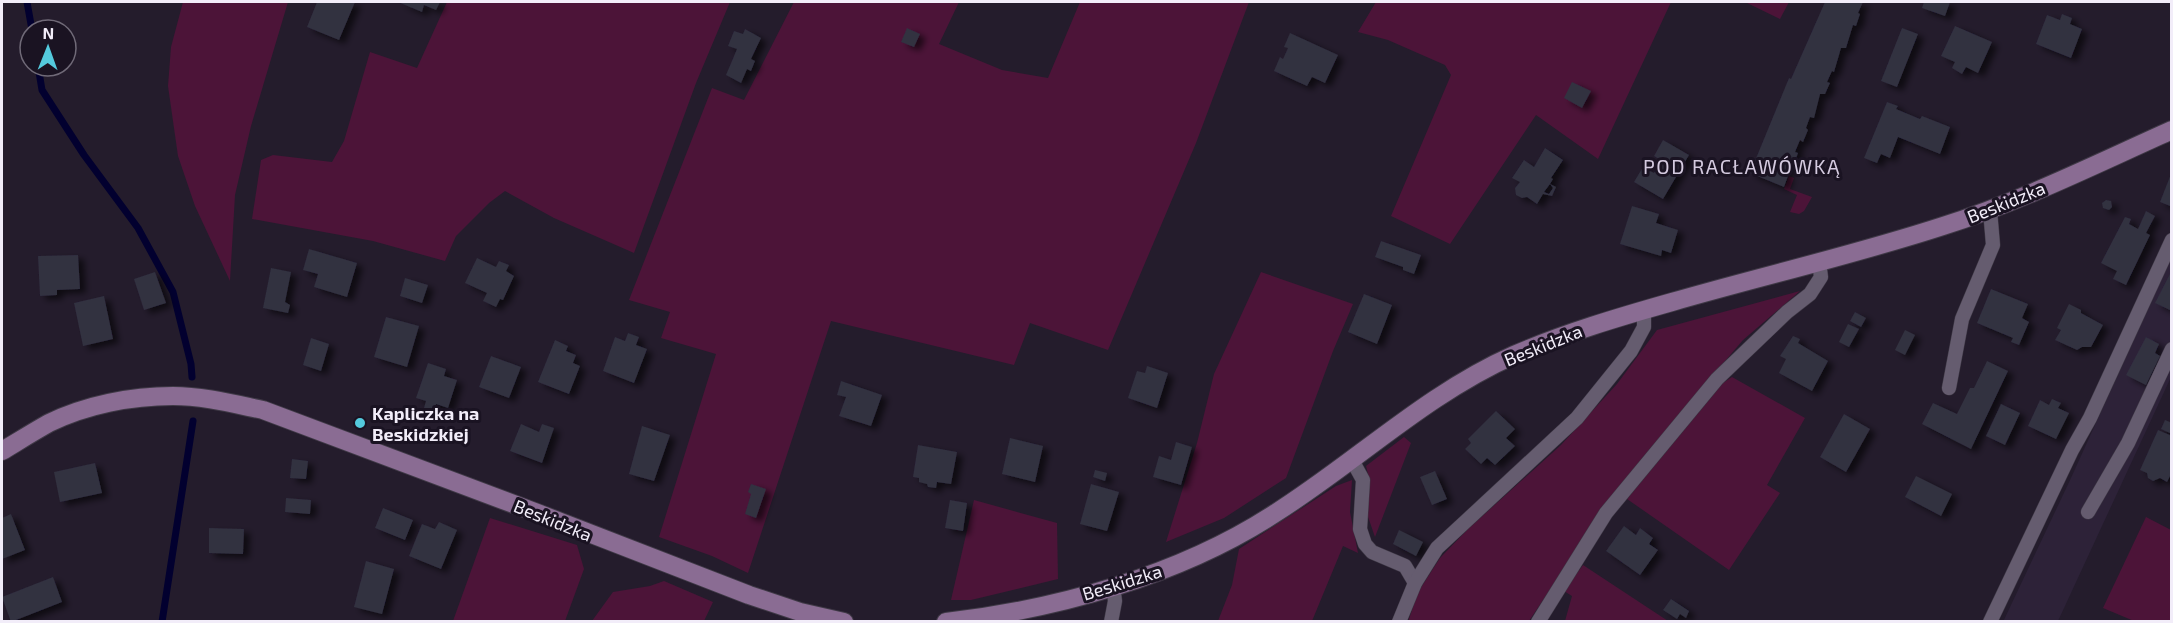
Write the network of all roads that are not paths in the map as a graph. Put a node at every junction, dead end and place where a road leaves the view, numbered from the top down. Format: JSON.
{"nodes":[{"id":1,"x":2172,"y":130,"type":"edge"},
{"id":2,"x":1990,"y":210,"type":"junction"},
{"id":3,"x":2172,"y":240,"type":"edge"},
{"id":4,"x":1819,"y":262,"type":"junction"},
{"id":5,"x":1644,"y":310,"type":"junction"},
{"id":6,"x":2172,"y":349,"type":"edge"},
{"id":7,"x":1949,"y":388,"type":"dead end"},
{"id":8,"x":2,"y":451,"type":"edge"},
{"id":9,"x":1352,"y":460,"type":"junction"},
{"id":10,"x":2088,"y":512,"type":"dead end"},
{"id":11,"x":1415,"y":583,"type":"junction"},
{"id":12,"x":1113,"y":586,"type":"junction"},
{"id":13,"x":844,"y":621,"type":"edge"},
{"id":14,"x":946,"y":621,"type":"edge"},
{"id":15,"x":1111,"y":621,"type":"edge"},
{"id":16,"x":1399,"y":621,"type":"edge"},
{"id":17,"x":1538,"y":621,"type":"edge"},
{"id":18,"x":1990,"y":621,"type":"edge"}],
"edges":[{"from":1,"to":2,"type":"street","name":"Beskidzka"},
{"from":2,"to":4,"type":"street","name":"Beskidzka"},
{"from":2,"to":7,"type":"lane"},
{"from":3,"to":18,"type":"lane"},
{"from":4,"to":5,"type":"street","name":"Beskidzka"},
{"from":4,"to":17,"type":"lane"},
{"from":5,"to":9,"type":"street","name":"Beskidzka"},
{"from":5,"to":11,"type":"lane"},
{"from":6,"to":10,"type":"lane"},
{"from":8,"to":13,"type":"street","name":"Beskidzka"},
{"from":9,"to":11,"type":"lane"},
{"from":9,"to":12,"type":"street","name":"Beskidzka"},
{"from":11,"to":16,"type":"lane"},
{"from":12,"to":14,"type":"street","name":"Beskidzka"},
{"from":12,"to":15,"type":"lane"}]}
